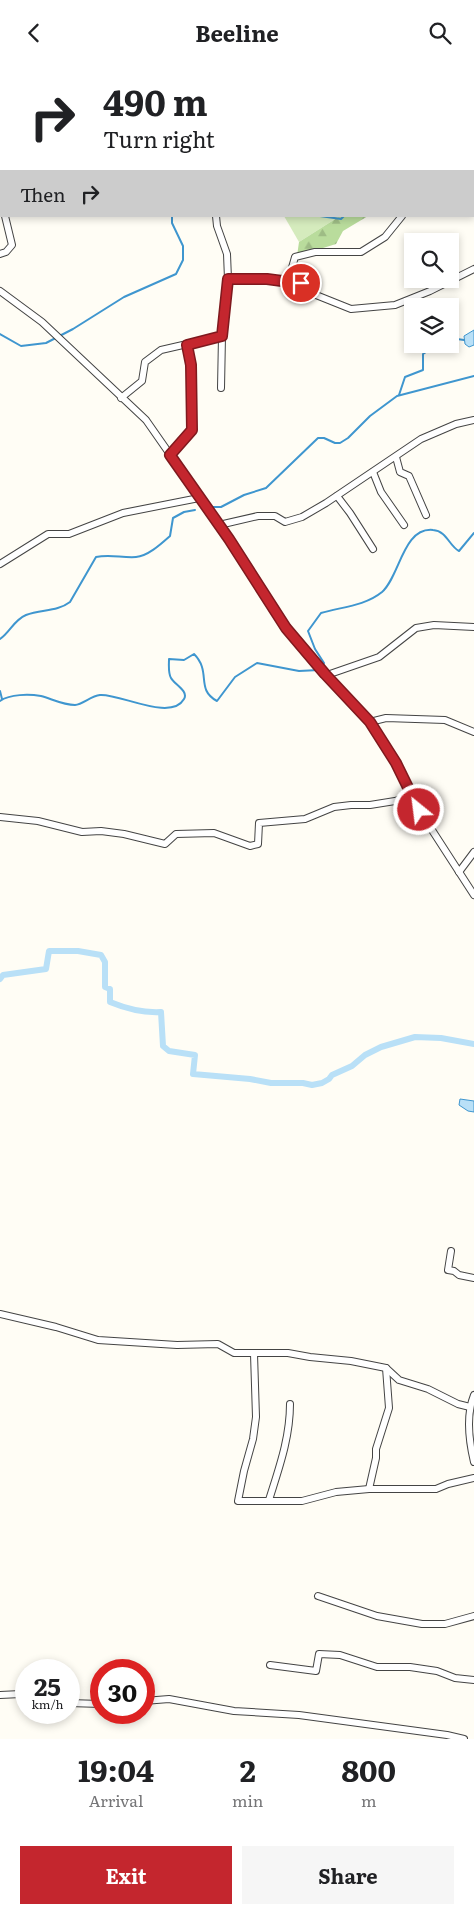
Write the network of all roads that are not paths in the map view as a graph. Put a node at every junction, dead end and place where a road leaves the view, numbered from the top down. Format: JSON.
{"nodes":[{"id":1,"x":5,"y":217,"type":"edge"},
{"id":2,"x":216,"y":217,"type":"edge"},
{"id":3,"x":401,"y":217,"type":"edge"},
{"id":4,"x":0,"y":254,"type":"edge"},
{"id":5,"x":474,"y":269,"type":"edge"},
{"id":6,"x":228,"y":279,"type":"junction"},
{"id":7,"x":289,"y":279,"type":"junction"},
{"id":8,"x":0,"y":291,"type":"edge"},
{"id":9,"x":222,"y":336,"type":"junction"},
{"id":10,"x":187,"y":345,"type":"junction"},
{"id":11,"x":221,"y":388,"type":"dead end"},
{"id":12,"x":121,"y":398,"type":"junction"},
{"id":13,"x":474,"y":420,"type":"edge"},
{"id":14,"x":170,"y":455,"type":"junction"},
{"id":15,"x":396,"y":457,"type":"junction"},
{"id":16,"x":373,"y":472,"type":"junction"},
{"id":17,"x":337,"y":497,"type":"junction"},
{"id":18,"x":199,"y":498,"type":"junction"},
{"id":19,"x":426,"y":515,"type":"dead end"},
{"id":20,"x":219,"y":525,"type":"junction"},
{"id":21,"x":404,"y":525,"type":"dead end"},
{"id":22,"x":373,"y":549,"type":"dead end"},
{"id":23,"x":0,"y":564,"type":"edge"},
{"id":24,"x":474,"y":627,"type":"edge"},
{"id":25,"x":326,"y":675,"type":"junction"},
{"id":26,"x":370,"y":722,"type":"junction"},
{"id":27,"x":474,"y":732,"type":"edge"},
{"id":28,"x":410,"y":795,"type":"junction"},
{"id":29,"x":0,"y":817,"type":"edge"},
{"id":30,"x":474,"y":853,"type":"edge"},
{"id":31,"x":458,"y":872,"type":"junction"},
{"id":32,"x":474,"y":895,"type":"edge"},
{"id":33,"x":451,"y":1251,"type":"dead end"},
{"id":34,"x":474,"y":1278,"type":"edge"},
{"id":35,"x":0,"y":1313,"type":"edge"},
{"id":36,"x":254,"y":1354,"type":"junction"},
{"id":37,"x":386,"y":1368,"type":"junction"},
{"id":38,"x":474,"y":1395,"type":"edge"},
{"id":39,"x":290,"y":1404,"type":"dead end"},
{"id":40,"x":470,"y":1407,"type":"junction"},
{"id":41,"x":474,"y":1462,"type":"edge"},
{"id":42,"x":474,"y":1478,"type":"edge"},
{"id":43,"x":369,"y":1489,"type":"junction"},
{"id":44,"x":269,"y":1500,"type":"junction"},
{"id":45,"x":318,"y":1596,"type":"dead end"},
{"id":46,"x":474,"y":1616,"type":"edge"},
{"id":47,"x":270,"y":1665,"type":"dead end"},
{"id":48,"x":474,"y":1680,"type":"edge"},
{"id":49,"x":15,"y":1694,"type":"edge"},
{"id":50,"x":0,"y":1695,"type":"edge"},
{"id":51,"x":155,"y":1700,"type":"edge"},
{"id":52,"x":464,"y":1739,"type":"edge"}],
"edges":[{"from":1,"to":4,"type":"street"},
{"from":2,"to":6,"type":"street"},
{"from":3,"to":7,"type":"street"},
{"from":5,"to":7,"type":"street"},
{"from":6,"to":7,"type":"street"},
{"from":6,"to":9,"type":"street"},
{"from":8,"to":12,"type":"street"},
{"from":9,"to":10,"type":"street"},
{"from":9,"to":11,"type":"street"},
{"from":10,"to":12,"type":"street"},
{"from":10,"to":14,"type":"street"},
{"from":12,"to":14,"type":"street"},
{"from":13,"to":15,"type":"street"},
{"from":14,"to":18,"type":"street"},
{"from":15,"to":16,"type":"street"},
{"from":15,"to":19,"type":"street"},
{"from":16,"to":17,"type":"street"},
{"from":16,"to":21,"type":"street"},
{"from":17,"to":20,"type":"street"},
{"from":17,"to":22,"type":"street"},
{"from":18,"to":20,"type":"street"},
{"from":18,"to":23,"type":"street"},
{"from":20,"to":25,"type":"street"},
{"from":24,"to":25,"type":"street"},
{"from":25,"to":26,"type":"street"},
{"from":26,"to":27,"type":"street"},
{"from":26,"to":28,"type":"street"},
{"from":28,"to":29,"type":"street"},
{"from":28,"to":31,"type":"street"},
{"from":30,"to":31,"type":"street"},
{"from":31,"to":32,"type":"street"},
{"from":33,"to":34,"type":"street"},
{"from":35,"to":36,"type":"street"},
{"from":36,"to":37,"type":"street"},
{"from":36,"to":44,"type":"street"},
{"from":37,"to":40,"type":"street"},
{"from":37,"to":43,"type":"street"},
{"from":38,"to":40,"type":"street"},
{"from":39,"to":44,"type":"street"},
{"from":40,"to":41,"type":"street"},
{"from":42,"to":43,"type":"street"},
{"from":43,"to":44,"type":"street"},
{"from":45,"to":46,"type":"street"},
{"from":47,"to":48,"type":"street"},
{"from":49,"to":50,"type":"street"},
{"from":51,"to":52,"type":"street"}]}
